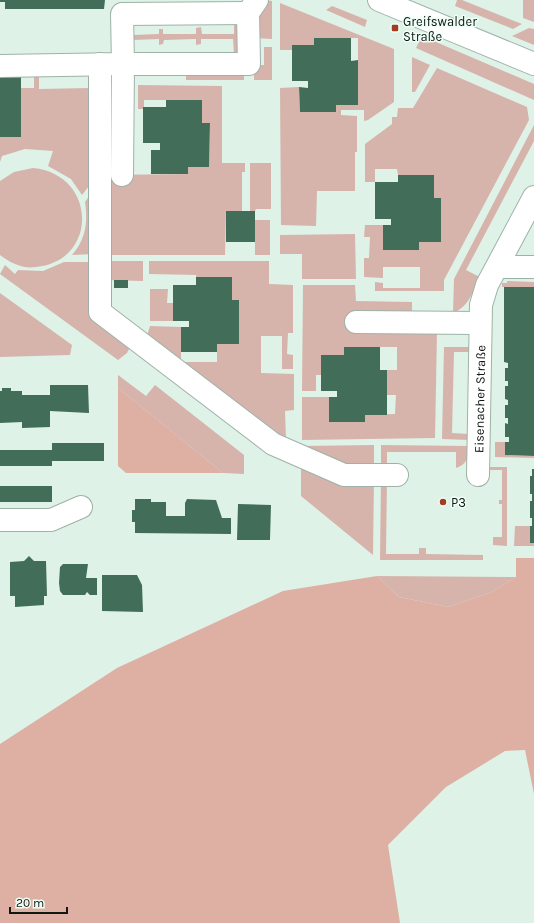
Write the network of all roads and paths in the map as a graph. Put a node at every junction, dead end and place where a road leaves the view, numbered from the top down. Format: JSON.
{"nodes":[{"id":1,"x":379,"y":0,"type":"edge"},
{"id":2,"x":253,"y":6,"type":"edge"},
{"id":3,"x":100,"y":64,"type":"junction"},
{"id":4,"x":123,"y":64,"type":"junction"},
{"id":5,"x":534,"y":64,"type":"edge"},
{"id":6,"x":0,"y":66,"type":"edge"},
{"id":7,"x":122,"y":175,"type":"dead end"},
{"id":8,"x":534,"y":198,"type":"edge"},
{"id":9,"x":498,"y":267,"type":"junction"},
{"id":10,"x":534,"y":267,"type":"edge"},
{"id":11,"x":356,"y":322,"type":"dead end"},
{"id":12,"x":479,"y":323,"type":"junction"},
{"id":13,"x":478,"y":475,"type":"dead end"},
{"id":14,"x":397,"y":476,"type":"dead end"},
{"id":15,"x":81,"y":507,"type":"dead end"},
{"id":16,"x":0,"y":520,"type":"edge"}],
"edges":[{"from":1,"to":5,"type":"street"},
{"from":2,"to":4,"type":"street"},
{"from":2,"to":4,"type":"street"},
{"from":3,"to":4,"type":"street"},
{"from":3,"to":6,"type":"street"},
{"from":3,"to":14,"type":"street"},
{"from":4,"to":7,"type":"street"},
{"from":8,"to":9,"type":"street","name":"Eisenacher Straße"},
{"from":9,"to":10,"type":"street"},
{"from":9,"to":12,"type":"street","name":"Eisenacher Straße"},
{"from":11,"to":12,"type":"street"},
{"from":12,"to":13,"type":"street","name":"Eisenacher Straße"},
{"from":15,"to":16,"type":"street"}]}
